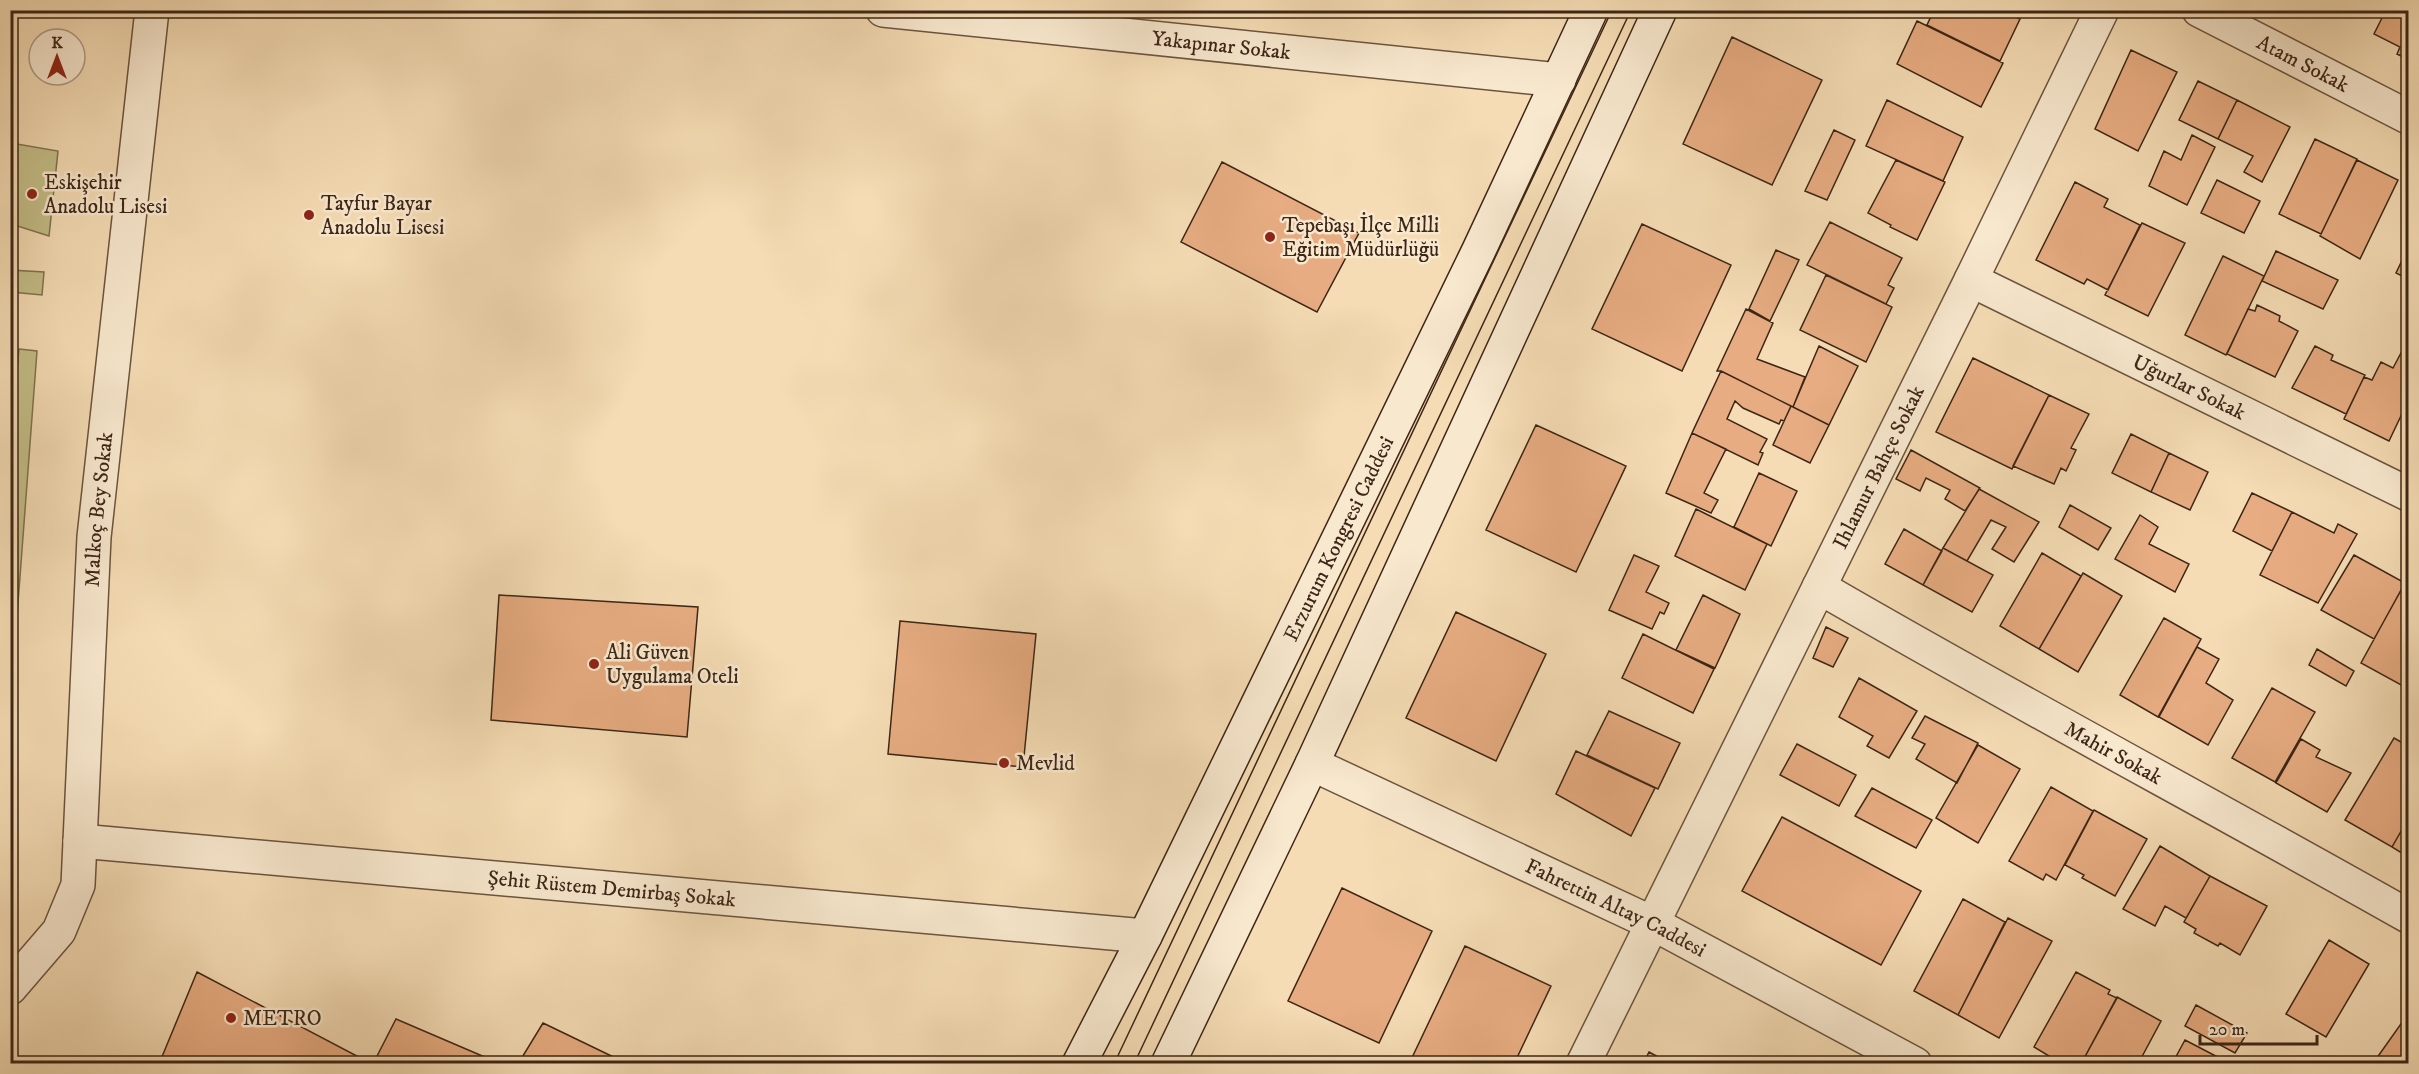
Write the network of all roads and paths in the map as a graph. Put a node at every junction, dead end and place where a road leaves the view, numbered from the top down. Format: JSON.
{"nodes":[{"id":1,"x":152,"y":10,"type":"edge"},
{"id":2,"x":884,"y":10,"type":"edge"},
{"id":3,"x":1592,"y":10,"type":"edge"},
{"id":4,"x":1659,"y":10,"type":"edge"},
{"id":5,"x":2102,"y":10,"type":"edge"},
{"id":6,"x":2199,"y":10,"type":"edge"},
{"id":7,"x":1559,"y":80,"type":"junction"},
{"id":8,"x":2409,"y":117,"type":"edge"},
{"id":9,"x":1971,"y":280,"type":"junction"},
{"id":10,"x":2409,"y":494,"type":"edge"},
{"id":11,"x":1819,"y":587,"type":"junction"},
{"id":12,"x":1312,"y":764,"type":"junction"},
{"id":13,"x":80,"y":842,"type":"junction"},
{"id":14,"x":2409,"y":916,"type":"edge"},
{"id":15,"x":1652,"y":923,"type":"junction"},
{"id":16,"x":1145,"y":936,"type":"junction"},
{"id":17,"x":10,"y":988,"type":"edge"},
{"id":18,"x":1079,"y":1064,"type":"edge"},
{"id":19,"x":1168,"y":1064,"type":"edge"},
{"id":20,"x":1583,"y":1064,"type":"edge"},
{"id":21,"x":1915,"y":1064,"type":"edge"}],
"edges":[{"from":1,"to":13,"type":"street","name":"Malkoç Bey Sokak"},
{"from":2,"to":7,"type":"street","name":"Yakapınar Sokak"},
{"from":3,"to":7,"type":"street","name":"Erzurum Kongresi Caddesi"},
{"from":4,"to":12,"type":"street"},
{"from":5,"to":9,"type":"street","name":"Ihlamur Bahçe Sokak"},
{"from":6,"to":8,"type":"street","name":"Atam Sokak"},
{"from":7,"to":16,"type":"street","name":"Erzurum Kongresi Caddesi"},
{"from":9,"to":10,"type":"street","name":"Uğurlar Sokak"},
{"from":9,"to":11,"type":"street","name":"Ihlamur Bahçe Sokak"},
{"from":11,"to":14,"type":"street","name":"Mahir Sokak"},
{"from":11,"to":15,"type":"street","name":"Ihlamur Bahçe Sokak"},
{"from":12,"to":15,"type":"street","name":"Fahrettin Altay Caddesi"},
{"from":12,"to":19,"type":"street"},
{"from":13,"to":16,"type":"street","name":"Şehit Rüstem Demirbaş Sokak"},
{"from":13,"to":17,"type":"street","name":"Malkoç Bey Sokak"},
{"from":15,"to":20,"type":"street","name":"Ihlamur Bahçe Sokak"},
{"from":15,"to":21,"type":"street","name":"Fahrettin Altay Caddesi"},
{"from":16,"to":18,"type":"street","name":"Erzurum Kongresi Caddesi"}]}
